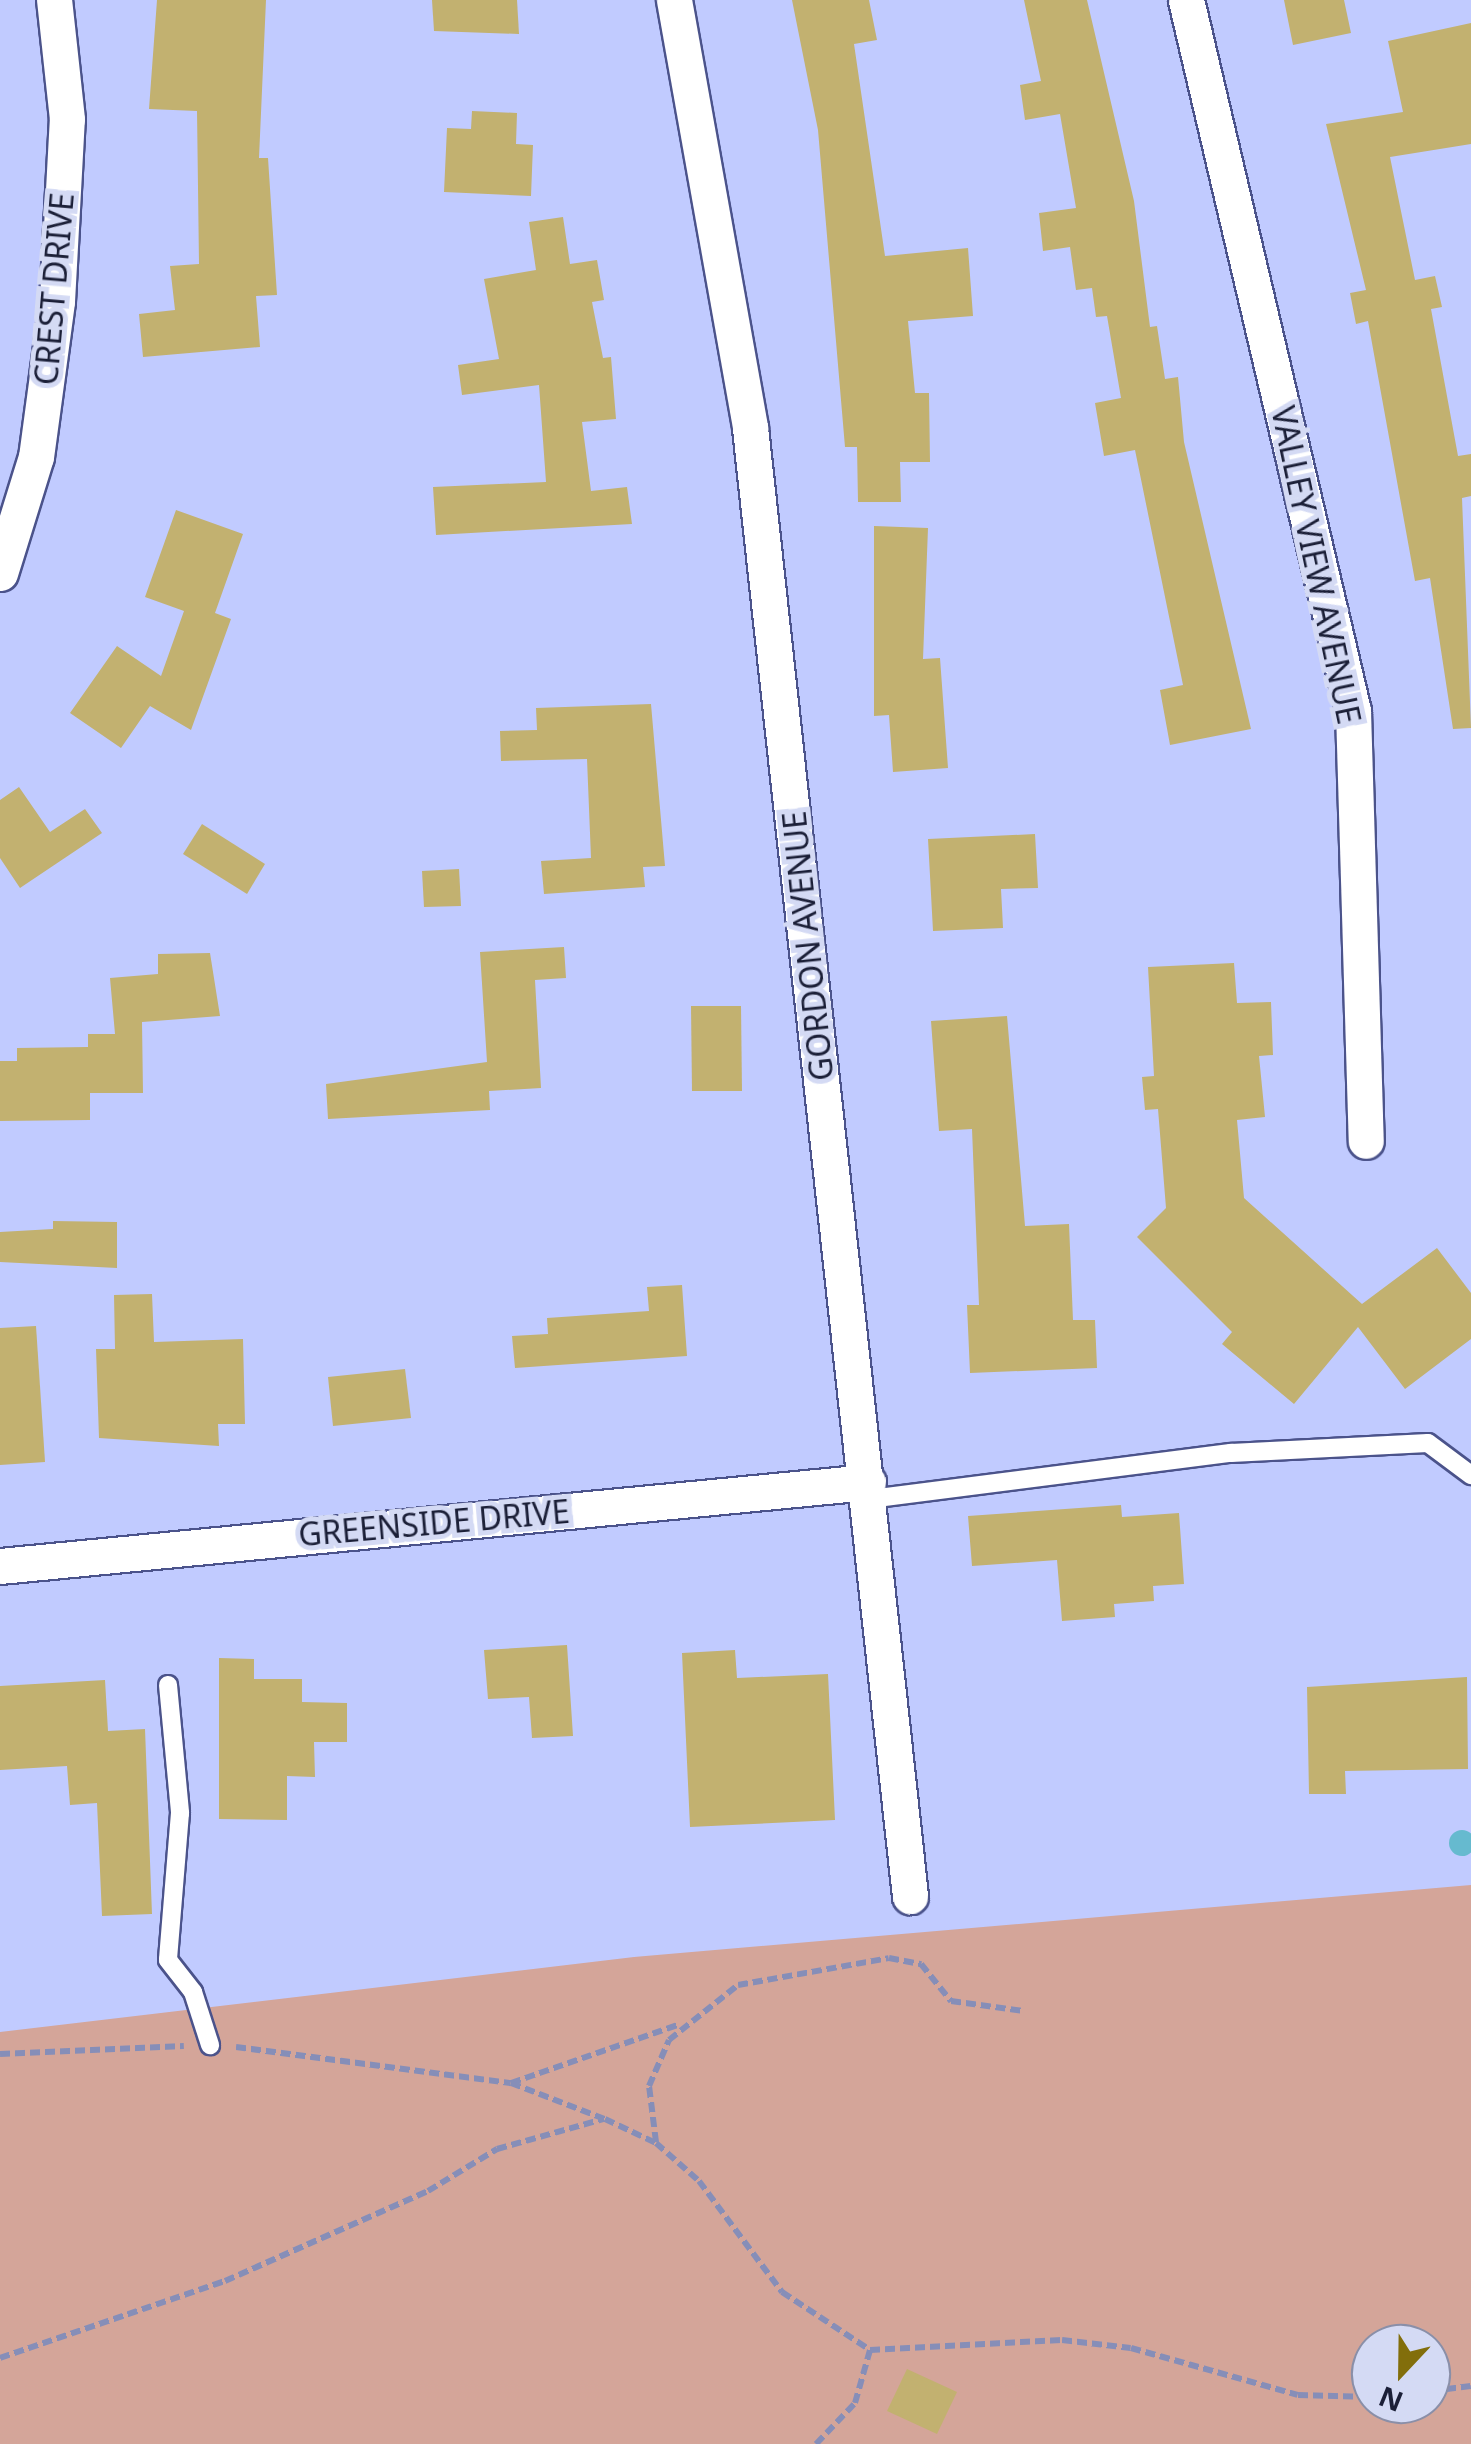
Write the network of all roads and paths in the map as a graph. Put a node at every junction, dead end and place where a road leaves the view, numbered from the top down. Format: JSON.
{"nodes":[{"id":1,"x":54,"y":0,"type":"edge"},
{"id":2,"x":674,"y":0,"type":"edge"},
{"id":3,"x":1186,"y":0,"type":"edge"},
{"id":4,"x":0,"y":574,"type":"edge"},
{"id":5,"x":1366,"y":1141,"type":"dead end"},
{"id":6,"x":1471,"y":1475,"type":"edge"},
{"id":7,"x":869,"y":1490,"type":"junction"},
{"id":8,"x":0,"y":1566,"type":"edge"},
{"id":9,"x":168,"y":1684,"type":"dead end"},
{"id":10,"x":910,"y":1896,"type":"dead end"},
{"id":11,"x":1024,"y":2011,"type":"dead end"},
{"id":12,"x":681,"y":2024,"type":"junction"},
{"id":13,"x":210,"y":2045,"type":"junction"},
{"id":14,"x":0,"y":2054,"type":"edge"},
{"id":15,"x":511,"y":2083,"type":"junction"},
{"id":16,"x":605,"y":2118,"type":"junction"},
{"id":17,"x":656,"y":2143,"type":"junction"},
{"id":18,"x":870,"y":2350,"type":"junction"},
{"id":19,"x":0,"y":2358,"type":"edge"},
{"id":20,"x":1351,"y":2396,"type":"edge"},
{"id":21,"x":816,"y":2444,"type":"edge"}],
"edges":[{"from":1,"to":4,"type":"street","name":"CREST DRIVE"},
{"from":2,"to":7,"type":"street","name":"GORDON AVENUE"},
{"from":3,"to":5,"type":"street","name":"VALLEY VIEW AVENUE"},
{"from":6,"to":7,"type":"lane"},
{"from":7,"to":8,"type":"street","name":"GREENSIDE DRIVE"},
{"from":7,"to":10,"type":"street","name":"GORDON AVENUE"},
{"from":9,"to":13,"type":"lane"},
{"from":11,"to":12,"type":"path"},
{"from":12,"to":15,"type":"path"},
{"from":12,"to":17,"type":"path"},
{"from":13,"to":14,"type":"path"},
{"from":13,"to":15,"type":"path"},
{"from":15,"to":16,"type":"path"},
{"from":16,"to":17,"type":"path"},
{"from":16,"to":19,"type":"path"},
{"from":17,"to":18,"type":"path"},
{"from":18,"to":20,"type":"path"},
{"from":18,"to":21,"type":"path"}]}
